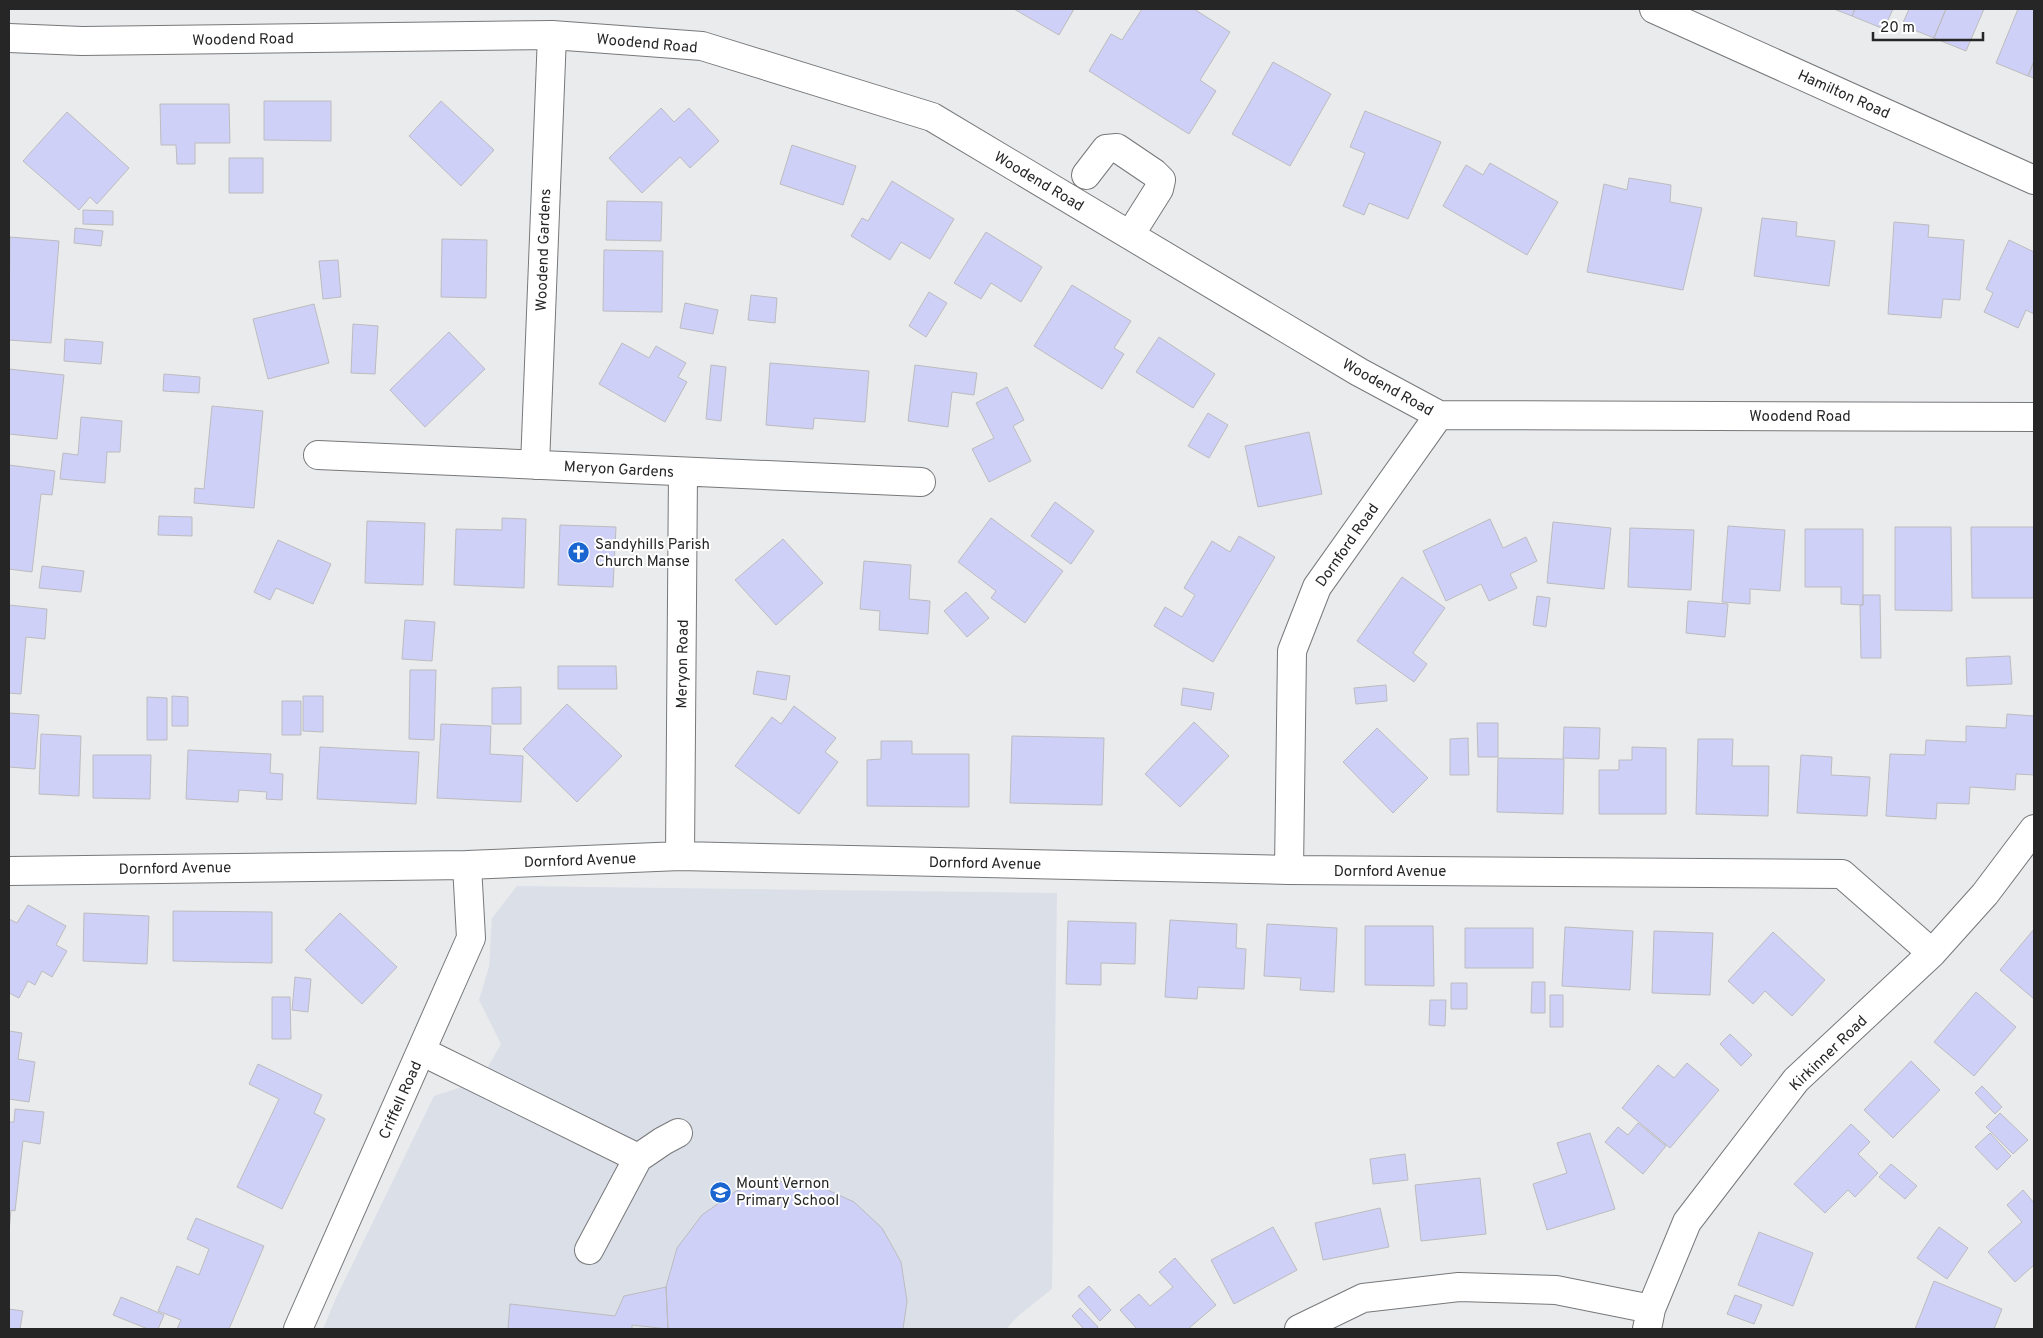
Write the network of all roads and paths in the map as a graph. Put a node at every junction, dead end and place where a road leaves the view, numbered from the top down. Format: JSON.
{"nodes":[{"id":1,"x":1654,"y":9,"type":"edge"},
{"id":2,"x":552,"y":35,"type":"junction"},
{"id":3,"x":9,"y":38,"type":"edge"},
{"id":4,"x":1086,"y":175,"type":"dead end"},
{"id":5,"x":2034,"y":180,"type":"edge"},
{"id":6,"x":1130,"y":235,"type":"junction"},
{"id":7,"x":1439,"y":415,"type":"junction"},
{"id":8,"x":2034,"y":417,"type":"edge"},
{"id":9,"x":318,"y":455,"type":"dead end"},
{"id":10,"x":535,"y":465,"type":"junction"},
{"id":11,"x":684,"y":472,"type":"junction"},
{"id":12,"x":921,"y":482,"type":"dead end"},
{"id":13,"x":2034,"y":829,"type":"edge"},
{"id":14,"x":680,"y":856,"type":"junction"},
{"id":15,"x":468,"y":864,"type":"junction"},
{"id":16,"x":1289,"y":870,"type":"junction"},
{"id":17,"x":9,"y":871,"type":"edge"},
{"id":18,"x":1932,"y":953,"type":"junction"},
{"id":19,"x":422,"y":1051,"type":"junction"},
{"id":20,"x":678,"y":1134,"type":"dead end"},
{"id":21,"x":638,"y":1158,"type":"junction"},
{"id":22,"x":589,"y":1250,"type":"dead end"},
{"id":23,"x":1649,"y":1319,"type":"edge"},
{"id":24,"x":298,"y":1329,"type":"edge"},
{"id":25,"x":1299,"y":1329,"type":"edge"}],
"edges":[{"from":1,"to":5,"type":"street","name":"Hamilton Road"},
{"from":2,"to":3,"type":"street","name":"Woodend Road"},
{"from":2,"to":6,"type":"street","name":"Woodend Road"},
{"from":2,"to":10,"type":"street","name":"Woodend Gardens"},
{"from":4,"to":6,"type":"street"},
{"from":6,"to":7,"type":"street","name":"Woodend Road"},
{"from":7,"to":8,"type":"street","name":"Woodend Road"},
{"from":7,"to":16,"type":"street","name":"Dornford Road"},
{"from":9,"to":10,"type":"street","name":"Meryon Gardens"},
{"from":10,"to":11,"type":"street","name":"Meryon Gardens"},
{"from":11,"to":12,"type":"street","name":"Meryon Gardens"},
{"from":11,"to":14,"type":"street","name":"Meryon Road"},
{"from":13,"to":18,"type":"street","name":"Kirkinner Road"},
{"from":14,"to":15,"type":"street","name":"Dornford Avenue"},
{"from":14,"to":16,"type":"street","name":"Dornford Avenue"},
{"from":15,"to":17,"type":"street","name":"Dornford Avenue"},
{"from":15,"to":19,"type":"street","name":"Criffell Road"},
{"from":16,"to":18,"type":"street","name":"Dornford Avenue"},
{"from":18,"to":23,"type":"street","name":"Kirkinner Road"},
{"from":19,"to":21,"type":"street"},
{"from":19,"to":24,"type":"street","name":"Criffell Road"},
{"from":20,"to":21,"type":"street"},
{"from":21,"to":22,"type":"street"},
{"from":23,"to":25,"type":"street"}]}
